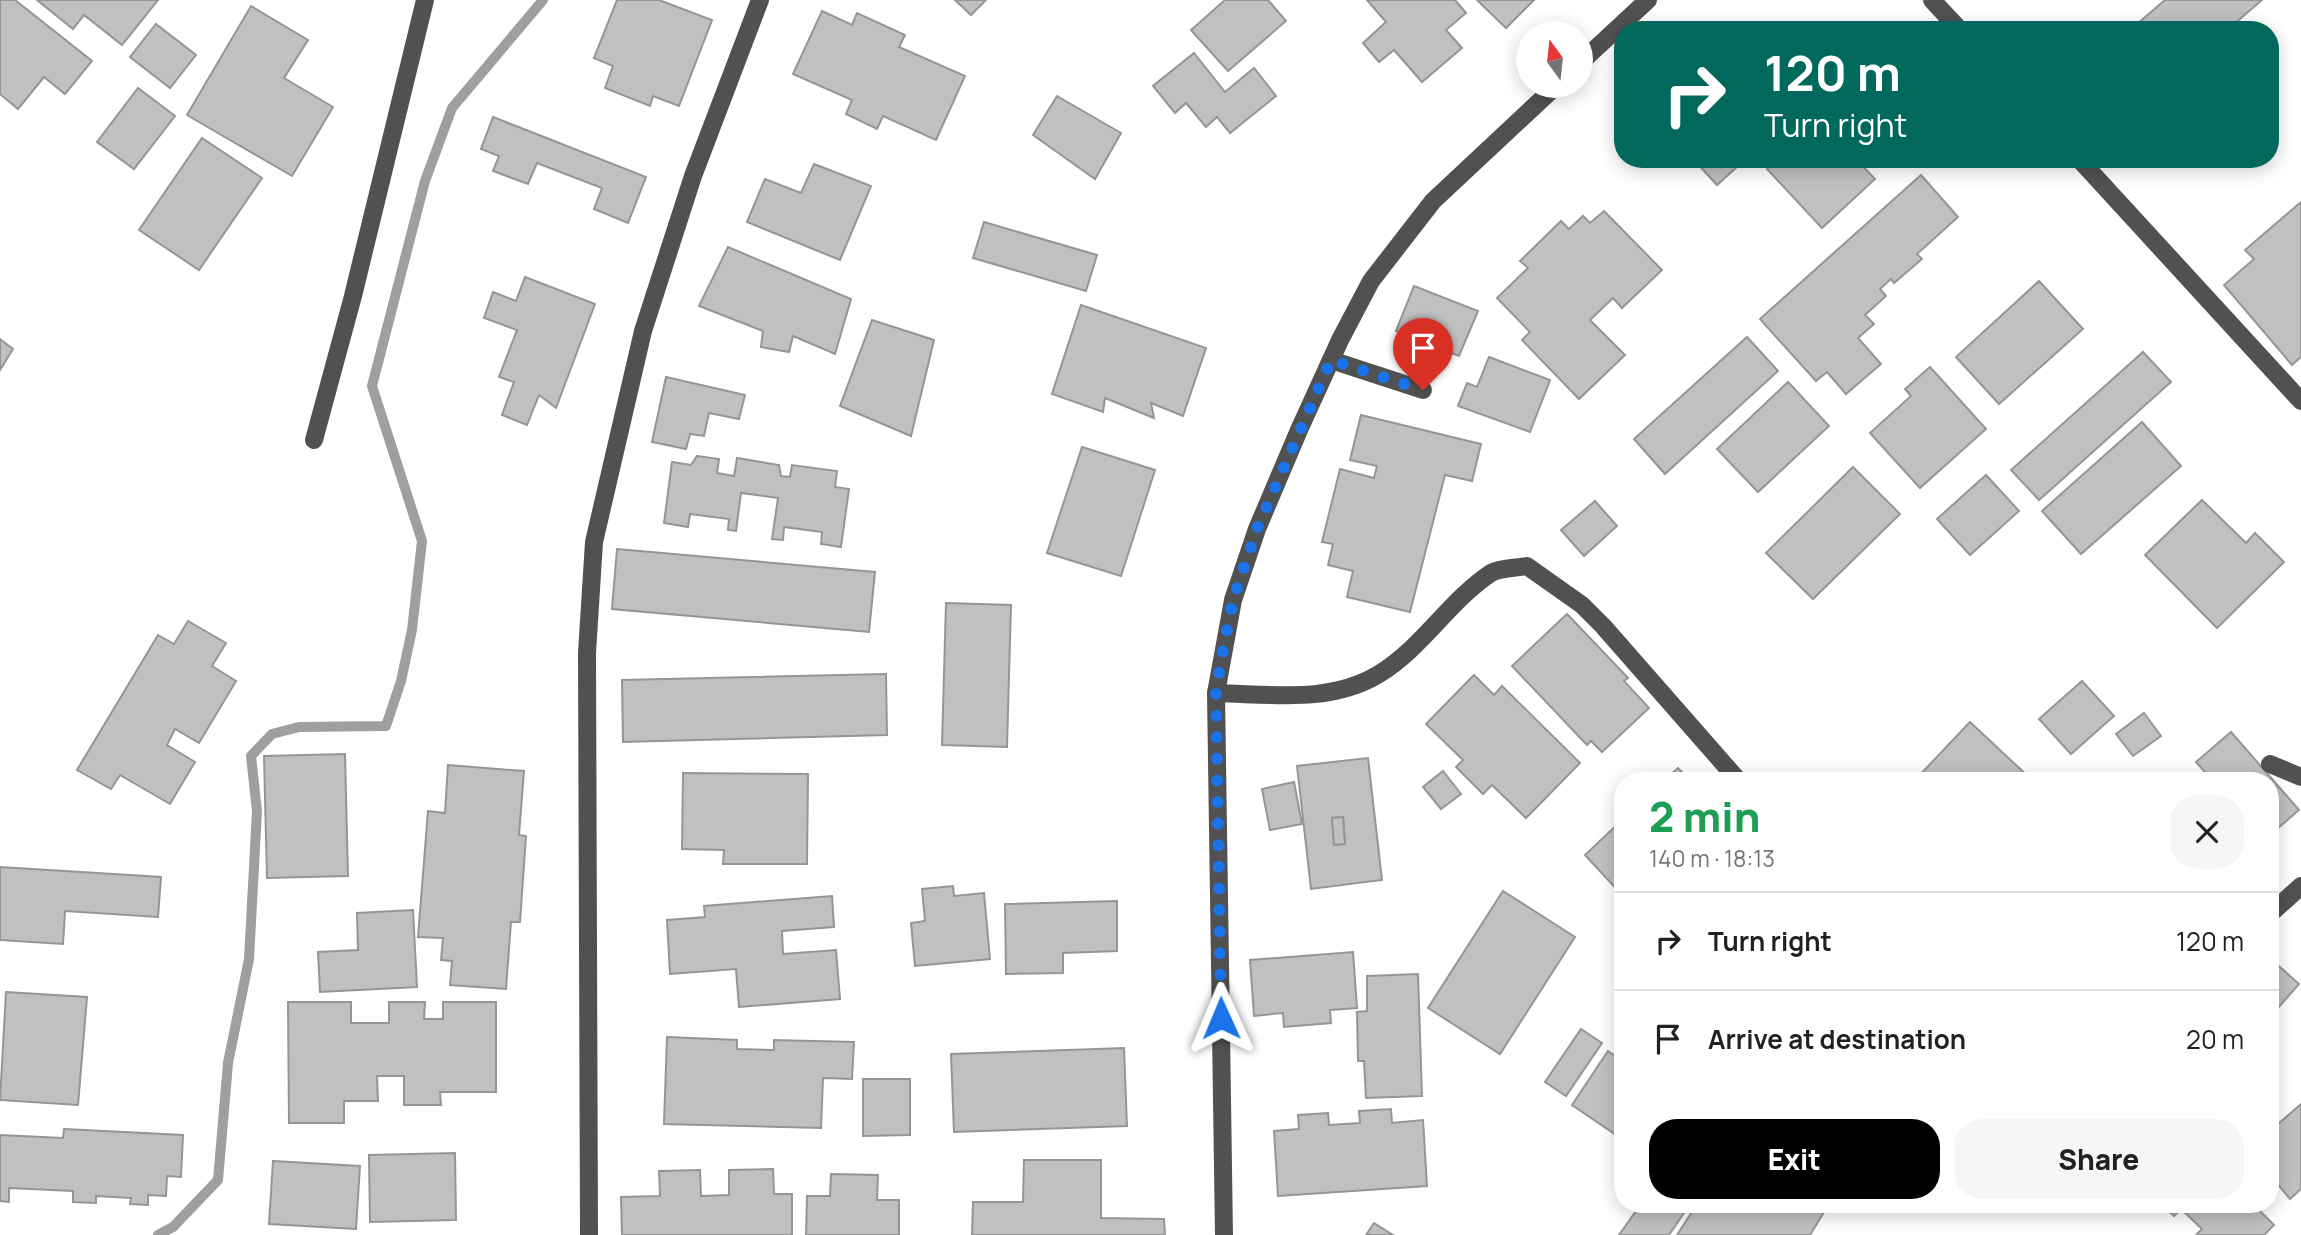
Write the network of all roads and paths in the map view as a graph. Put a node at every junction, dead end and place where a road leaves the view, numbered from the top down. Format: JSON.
{"nodes":[{"id":1,"x":425,"y":0,"type":"edge"},
{"id":2,"x":760,"y":0,"type":"edge"},
{"id":3,"x":1648,"y":0,"type":"edge"},
{"id":4,"x":1932,"y":0,"type":"edge"},
{"id":5,"x":1625,"y":21,"type":"edge"},
{"id":6,"x":1952,"y":21,"type":"edge"},
{"id":7,"x":1614,"y":32,"type":"edge"},
{"id":8,"x":1593,"y":51,"type":"edge"},
{"id":9,"x":1543,"y":98,"type":"edge"},
{"id":10,"x":2087,"y":168,"type":"edge"},
{"id":11,"x":1331,"y":360,"type":"junction"},
{"id":12,"x":1423,"y":390,"type":"dead end"},
{"id":13,"x":2301,"y":401,"type":"edge"},
{"id":14,"x":314,"y":440,"type":"dead end"},
{"id":15,"x":1216,"y":693,"type":"junction"},
{"id":16,"x":2270,"y":764,"type":"dead end"},
{"id":17,"x":1731,"y":772,"type":"edge"},
{"id":18,"x":2301,"y":777,"type":"edge"},
{"id":19,"x":2301,"y":886,"type":"edge"},
{"id":20,"x":2279,"y":906,"type":"edge"},
{"id":21,"x":589,"y":1235,"type":"edge"},
{"id":22,"x":1224,"y":1235,"type":"edge"}],
"edges":[{"from":1,"to":14,"type":"street"},
{"from":2,"to":21,"type":"street"},
{"from":3,"to":5,"type":"street"},
{"from":4,"to":6,"type":"street"},
{"from":7,"to":8,"type":"street"},
{"from":9,"to":11,"type":"street"},
{"from":10,"to":13,"type":"street"},
{"from":11,"to":12,"type":"street"},
{"from":11,"to":15,"type":"street"},
{"from":15,"to":17,"type":"street"},
{"from":15,"to":22,"type":"street"},
{"from":16,"to":18,"type":"street"},
{"from":19,"to":20,"type":"street"}]}
